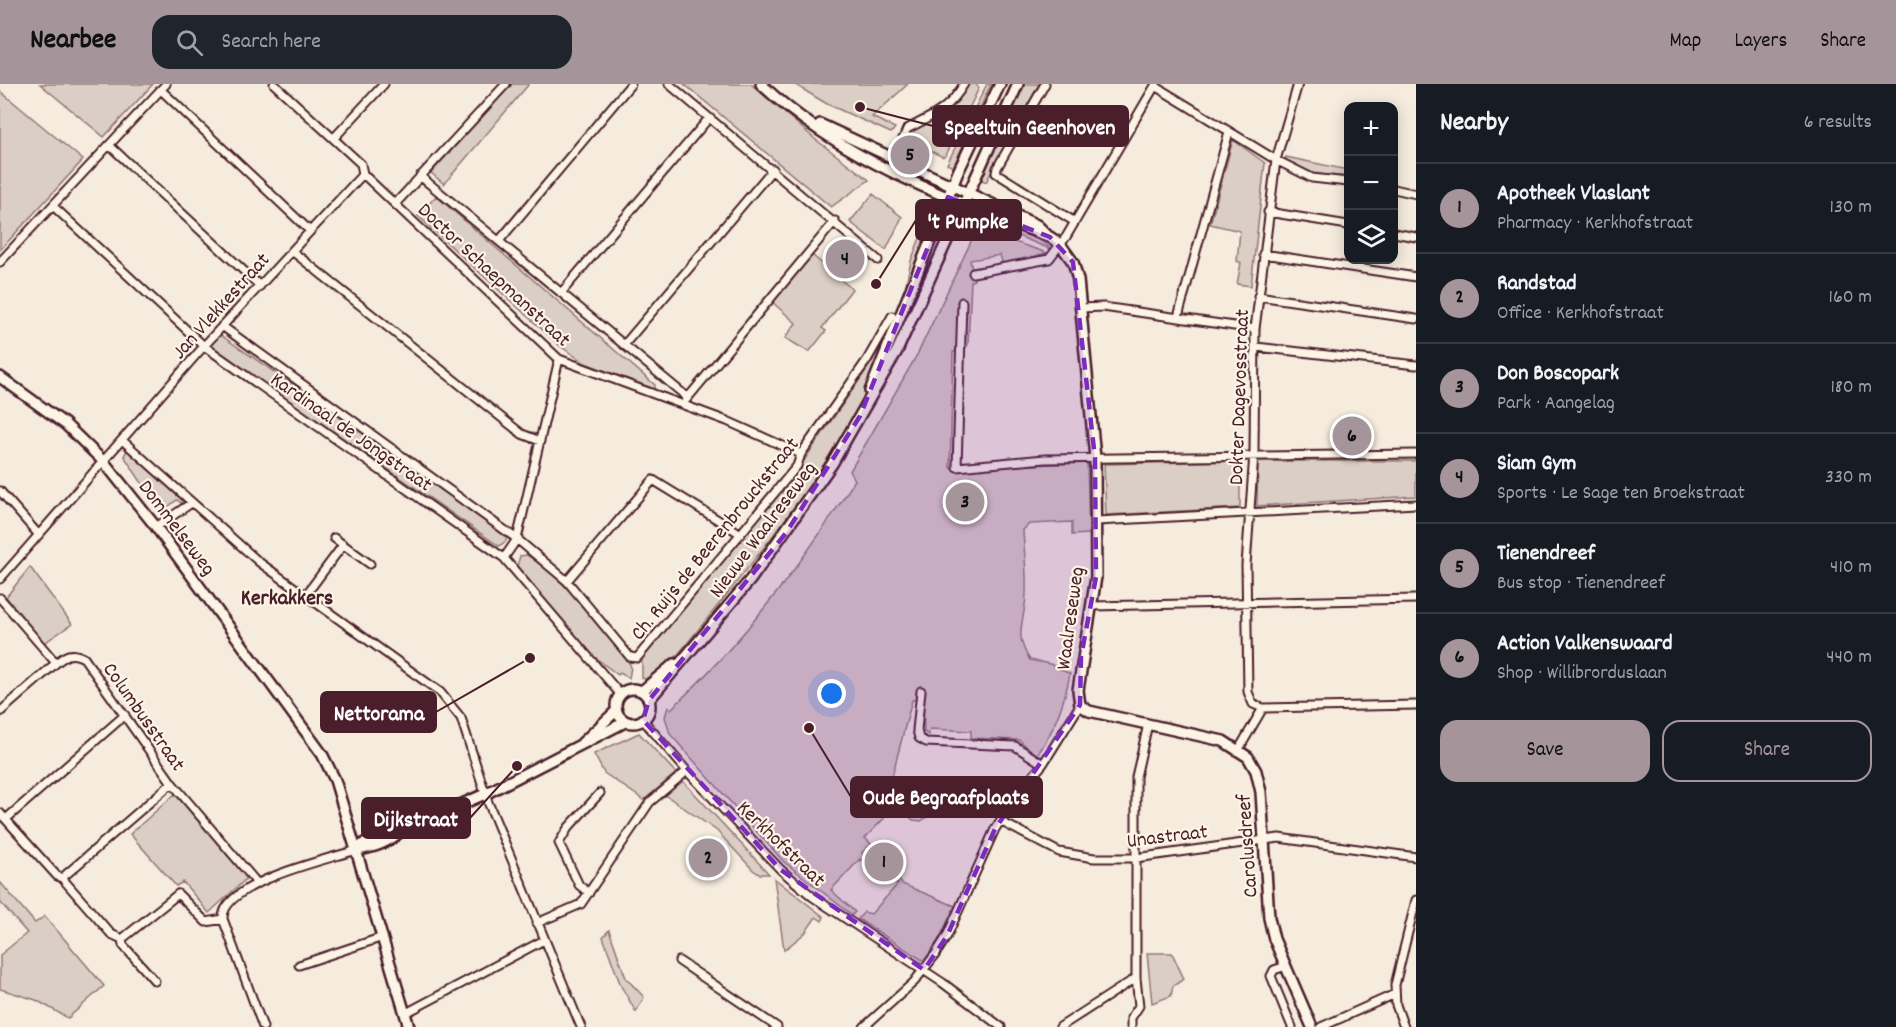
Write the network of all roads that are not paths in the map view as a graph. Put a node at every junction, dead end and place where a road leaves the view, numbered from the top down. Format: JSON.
{"nodes":[{"id":1,"x":166,"y":84,"type":"edge"},
{"id":2,"x":274,"y":84,"type":"edge"},
{"id":3,"x":384,"y":84,"type":"edge"},
{"id":4,"x":506,"y":84,"type":"edge"},
{"id":5,"x":631,"y":84,"type":"edge"},
{"id":6,"x":669,"y":84,"type":"edge"},
{"id":7,"x":761,"y":84,"type":"edge"},
{"id":8,"x":964,"y":84,"type":"edge"},
{"id":9,"x":1000,"y":84,"type":"edge"},
{"id":10,"x":1018,"y":84,"type":"edge"},
{"id":11,"x":1045,"y":84,"type":"edge"},
{"id":12,"x":1298,"y":84,"type":"edge"},
{"id":13,"x":1155,"y":85,"type":"edge"},
{"id":14,"x":160,"y":90,"type":"junction"},
{"id":15,"x":709,"y":118,"type":"junction"},
{"id":16,"x":807,"y":119,"type":"junction"},
{"id":17,"x":1229,"y":132,"type":"junction"},
{"id":18,"x":334,"y":138,"type":"junction"},
{"id":19,"x":110,"y":145,"type":"junction"},
{"id":20,"x":895,"y":158,"type":"junction"},
{"id":21,"x":1276,"y":160,"type":"junction"},
{"id":22,"x":773,"y":169,"type":"junction"},
{"id":23,"x":363,"y":174,"type":"junction"},
{"id":24,"x":420,"y":176,"type":"junction"},
{"id":25,"x":1344,"y":182,"type":"edge"},
{"id":26,"x":953,"y":185,"type":"junction"},
{"id":27,"x":1398,"y":190,"type":"edge"},
{"id":28,"x":967,"y":192,"type":"junction"},
{"id":29,"x":1416,"y":194,"type":"edge"},
{"id":30,"x":948,"y":197,"type":"junction"},
{"id":31,"x":396,"y":203,"type":"junction"},
{"id":32,"x":962,"y":204,"type":"junction"},
{"id":33,"x":53,"y":206,"type":"junction"},
{"id":34,"x":1268,"y":212,"type":"junction"},
{"id":35,"x":835,"y":221,"type":"junction"},
{"id":36,"x":1075,"y":222,"type":"junction"},
{"id":37,"x":1344,"y":224,"type":"edge"},
{"id":38,"x":310,"y":231,"type":"junction"},
{"id":39,"x":1398,"y":234,"type":"edge"},
{"id":40,"x":1050,"y":237,"type":"junction"},
{"id":41,"x":1416,"y":237,"type":"edge"},
{"id":42,"x":499,"y":241,"type":"junction"},
{"id":43,"x":1060,"y":244,"type":"junction"},
{"id":44,"x":292,"y":251,"type":"junction"},
{"id":45,"x":1263,"y":254,"type":"junction"},
{"id":46,"x":878,"y":260,"type":"dead end"},
{"id":47,"x":0,"y":262,"type":"edge"},
{"id":48,"x":973,"y":273,"type":"dead end"},
{"id":49,"x":1416,"y":277,"type":"edge"},
{"id":50,"x":260,"y":286,"type":"junction"},
{"id":51,"x":561,"y":293,"type":"junction"},
{"id":52,"x":1258,"y":296,"type":"junction"},
{"id":53,"x":962,"y":302,"type":"dead end"},
{"id":54,"x":1081,"y":308,"type":"junction"},
{"id":55,"x":892,"y":315,"type":"dead end"},
{"id":56,"x":1178,"y":317,"type":"junction"},
{"id":57,"x":1416,"y":319,"type":"edge"},
{"id":58,"x":222,"y":327,"type":"junction"},
{"id":59,"x":1255,"y":329,"type":"junction"},
{"id":60,"x":624,"y":345,"type":"junction"},
{"id":61,"x":204,"y":346,"type":"junction"},
{"id":62,"x":1256,"y":347,"type":"junction"},
{"id":63,"x":559,"y":359,"type":"junction"},
{"id":64,"x":1416,"y":365,"type":"edge"},
{"id":65,"x":0,"y":377,"type":"edge"},
{"id":66,"x":687,"y":397,"type":"junction"},
{"id":67,"x":683,"y":405,"type":"junction"},
{"id":68,"x":860,"y":416,"type":"junction"},
{"id":69,"x":122,"y":440,"type":"junction"},
{"id":70,"x":540,"y":441,"type":"junction"},
{"id":71,"x":801,"y":454,"type":"junction"},
{"id":72,"x":1254,"y":454,"type":"junction"},
{"id":73,"x":1416,"y":454,"type":"edge"},
{"id":74,"x":1095,"y":458,"type":"junction"},
{"id":75,"x":104,"y":462,"type":"junction"},
{"id":76,"x":0,"y":491,"type":"edge"},
{"id":77,"x":190,"y":504,"type":"junction"},
{"id":78,"x":1416,"y":504,"type":"edge"},
{"id":79,"x":1250,"y":515,"type":"junction"},
{"id":80,"x":1097,"y":522,"type":"junction"},
{"id":81,"x":156,"y":527,"type":"junction"},
{"id":82,"x":38,"y":534,"type":"junction"},
{"id":83,"x":741,"y":534,"type":"junction"},
{"id":84,"x":334,"y":538,"type":"dead end"},
{"id":85,"x":517,"y":539,"type":"junction"},
{"id":86,"x":343,"y":545,"type":"junction"},
{"id":87,"x":504,"y":558,"type":"junction"},
{"id":88,"x":370,"y":564,"type":"dead end"},
{"id":89,"x":0,"y":579,"type":"edge"},
{"id":90,"x":567,"y":581,"type":"junction"},
{"id":91,"x":305,"y":596,"type":"junction"},
{"id":92,"x":0,"y":598,"type":"edge"},
{"id":93,"x":1416,"y":599,"type":"edge"},
{"id":94,"x":1247,"y":603,"type":"junction"},
{"id":95,"x":1092,"y":606,"type":"junction"},
{"id":96,"x":683,"y":657,"type":"junction"},
{"id":97,"x":637,"y":658,"type":"joint"},
{"id":98,"x":56,"y":663,"type":"junction"},
{"id":99,"x":642,"y":691,"type":"junction"},
{"id":100,"x":921,"y":691,"type":"dead end"},
{"id":101,"x":620,"y":693,"type":"junction"},
{"id":102,"x":649,"y":700,"type":"junction"},
{"id":103,"x":1080,"y":705,"type":"junction"},
{"id":104,"x":1416,"y":705,"type":"edge"},
{"id":105,"x":1263,"y":708,"type":"junction"},
{"id":106,"x":616,"y":711,"type":"junction"},
{"id":107,"x":0,"y":712,"type":"edge"},
{"id":108,"x":125,"y":715,"type":"junction"},
{"id":109,"x":643,"y":720,"type":"junction"},
{"id":110,"x":625,"y":722,"type":"junction"},
{"id":111,"x":1148,"y":724,"type":"junction"},
{"id":112,"x":582,"y":743,"type":"junction"},
{"id":113,"x":1239,"y":748,"type":"junction"},
{"id":114,"x":1042,"y":764,"type":"junction"},
{"id":115,"x":687,"y":771,"type":"junction"},
{"id":116,"x":172,"y":783,"type":"junction"},
{"id":117,"x":600,"y":793,"type":"dead end"},
{"id":118,"x":485,"y":794,"type":"junction"},
{"id":119,"x":0,"y":813,"type":"edge"},
{"id":120,"x":6,"y":819,"type":"junction"},
{"id":121,"x":1000,"y":821,"type":"junction"},
{"id":122,"x":1264,"y":839,"type":"junction"},
{"id":123,"x":357,"y":850,"type":"junction"},
{"id":124,"x":1416,"y":856,"type":"edge"},
{"id":125,"x":1136,"y":858,"type":"junction"},
{"id":126,"x":62,"y":878,"type":"junction"},
{"id":127,"x":257,"y":883,"type":"junction"},
{"id":128,"x":589,"y":893,"type":"junction"},
{"id":129,"x":1416,"y":900,"type":"edge"},
{"id":130,"x":223,"y":920,"type":"junction"},
{"id":131,"x":537,"y":922,"type":"junction"},
{"id":132,"x":383,"y":937,"type":"junction"},
{"id":133,"x":122,"y":939,"type":"junction"},
{"id":134,"x":544,"y":940,"type":"junction"},
{"id":135,"x":679,"y":961,"type":"dead end"},
{"id":136,"x":299,"y":965,"type":"dead end"},
{"id":137,"x":1286,"y":966,"type":"junction"},
{"id":138,"x":924,"y":970,"type":"junction"},
{"id":139,"x":1136,"y":978,"type":"junction"},
{"id":140,"x":155,"y":981,"type":"dead end"},
{"id":141,"x":1395,"y":994,"type":"junction"},
{"id":142,"x":406,"y":1013,"type":"junction"},
{"id":143,"x":263,"y":1027,"type":"edge"},
{"id":144,"x":409,"y":1027,"type":"edge"},
{"id":145,"x":581,"y":1027,"type":"edge"},
{"id":146,"x":777,"y":1027,"type":"edge"},
{"id":147,"x":864,"y":1027,"type":"edge"},
{"id":148,"x":1001,"y":1027,"type":"edge"},
{"id":149,"x":1060,"y":1027,"type":"edge"},
{"id":150,"x":1131,"y":1027,"type":"edge"},
{"id":151,"x":1292,"y":1027,"type":"edge"},
{"id":152,"x":1312,"y":1027,"type":"edge"},
{"id":153,"x":1321,"y":1027,"type":"edge"},
{"id":154,"x":1404,"y":1027,"type":"edge"}],
"edges":[{"from":1,"to":14,"type":"street"},
{"from":2,"to":18,"type":"street","name":"Doctor Schaepmanstraat"},
{"from":3,"to":18,"type":"street"},
{"from":4,"to":24,"type":"street"},
{"from":5,"to":42,"type":"street"},
{"from":6,"to":15,"type":"street"},
{"from":7,"to":16,"type":"street"},
{"from":8,"to":20,"type":"street"},
{"from":9,"to":26,"type":"street","name":"Nieuwe Waalreseweg"},
{"from":10,"to":28,"type":"street","name":"Nieuwe Waalreseweg"},
{"from":11,"to":36,"type":"street"},
{"from":12,"to":21,"type":"street","name":"Dokter Dagevosstraat"},
{"from":13,"to":17,"type":"street"},
{"from":13,"to":36,"type":"street"},
{"from":14,"to":19,"type":"street"},
{"from":14,"to":38,"type":"street"},
{"from":15,"to":22,"type":"street"},
{"from":15,"to":51,"type":"street"},
{"from":16,"to":20,"type":"street","name":"Waalreseweg"},
{"from":16,"to":30,"type":"street","name":"Waalreseweg"},
{"from":17,"to":21,"type":"street"},
{"from":17,"to":56,"type":"street"},
{"from":18,"to":23,"type":"street","name":"Doctor Schaepmanstraat"},
{"from":19,"to":33,"type":"street"},
{"from":19,"to":50,"type":"street"},
{"from":20,"to":26,"type":"street","name":"Waalreseweg"},
{"from":21,"to":25,"type":"street"},
{"from":21,"to":34,"type":"street","name":"Dokter Dagevosstraat"},
{"from":22,"to":35,"type":"street"},
{"from":22,"to":60,"type":"street"},
{"from":23,"to":31,"type":"street","name":"Doctor Schaepmanstraat"},
{"from":23,"to":38,"type":"street","name":"Jan Vlekkestraat"},
{"from":24,"to":31,"type":"street"},
{"from":24,"to":42,"type":"street","name":"Doctor Schaepmanstraat"},
{"from":26,"to":28,"type":"street","name":"Waalreseweg"},
{"from":26,"to":30,"type":"street","name":"Nieuwe Waalreseweg"},
{"from":27,"to":29,"type":"street"},
{"from":28,"to":32,"type":"street","name":"Nieuwe Waalreseweg"},
{"from":28,"to":40,"type":"street","name":"Waalreseweg"},
{"from":30,"to":32,"type":"street","name":"Waalreseweg"},
{"from":30,"to":68,"type":"street","name":"Nieuwe Waalreseweg"},
{"from":31,"to":63,"type":"street","name":"Doctor Schaepmanstraat"},
{"from":32,"to":40,"type":"street","name":"Waalreseweg"},
{"from":32,"to":68,"type":"street","name":"Nieuwe Waalreseweg"},
{"from":33,"to":47,"type":"street"},
{"from":33,"to":61,"type":"street","name":"Kardinaal de Jongstraat"},
{"from":34,"to":37,"type":"street"},
{"from":34,"to":45,"type":"street","name":"Dokter Dagevosstraat"},
{"from":35,"to":46,"type":"street"},
{"from":35,"to":66,"type":"street"},
{"from":36,"to":43,"type":"street"},
{"from":38,"to":44,"type":"street","name":"Jan Vlekkestraat"},
{"from":39,"to":41,"type":"street"},
{"from":40,"to":43,"type":"street","name":"Waalreseweg"},
{"from":42,"to":51,"type":"street","name":"Doctor Schaepmanstraat"},
{"from":43,"to":48,"type":"street"},
{"from":43,"to":54,"type":"street","name":"Waalreseweg"},
{"from":44,"to":50,"type":"street","name":"Jan Vlekkestraat"},
{"from":44,"to":70,"type":"street"},
{"from":45,"to":49,"type":"street"},
{"from":45,"to":52,"type":"street","name":"Dokter Dagevosstraat"},
{"from":50,"to":58,"type":"street","name":"Jan Vlekkestraat"},
{"from":51,"to":60,"type":"street","name":"Doctor Schaepmanstraat"},
{"from":52,"to":57,"type":"street"},
{"from":52,"to":59,"type":"street","name":"Dokter Dagevosstraat"},
{"from":53,"to":74,"type":"street"},
{"from":54,"to":56,"type":"street"},
{"from":54,"to":74,"type":"street","name":"Waalreseweg"},
{"from":55,"to":71,"type":"street","name":"Ch. Ruijs de Beerenbrouckstraat"},
{"from":56,"to":59,"type":"street"},
{"from":58,"to":61,"type":"street","name":"Jan Vlekkestraat"},
{"from":58,"to":85,"type":"street","name":"Kardinaal de Jongstraat"},
{"from":59,"to":62,"type":"street","name":"Dokter Dagevosstraat"},
{"from":60,"to":66,"type":"street","name":"Doctor Schaepmanstraat"},
{"from":61,"to":69,"type":"street","name":"Jan Vlekkestraat"},
{"from":61,"to":87,"type":"street","name":"Kardinaal de Jongstraat"},
{"from":62,"to":64,"type":"street"},
{"from":62,"to":72,"type":"street","name":"Dokter Dagevosstraat"},
{"from":63,"to":67,"type":"street","name":"Doctor Schaepmanstraat"},
{"from":63,"to":70,"type":"street"},
{"from":65,"to":75,"type":"street","name":"Dommelseweg"},
{"from":66,"to":67,"type":"street"},
{"from":67,"to":71,"type":"street","name":"Doctor Schaepmanstraat"},
{"from":68,"to":96,"type":"street","name":"Nieuwe Waalreseweg"},
{"from":69,"to":75,"type":"street","name":"Jan Vlekkestraat"},
{"from":69,"to":77,"type":"street"},
{"from":70,"to":85,"type":"street"},
{"from":71,"to":83,"type":"street","name":"Ch. Ruijs de Beerenbrouckstraat"},
{"from":72,"to":73,"type":"street"},
{"from":72,"to":74,"type":"street"},
{"from":72,"to":79,"type":"street","name":"Dokter Dagevosstraat"},
{"from":74,"to":80,"type":"street","name":"Waalreseweg"},
{"from":75,"to":81,"type":"street","name":"Dommelseweg"},
{"from":75,"to":82,"type":"street","name":"Jan Vlekkestraat"},
{"from":76,"to":82,"type":"street"},
{"from":77,"to":81,"type":"street"},
{"from":77,"to":91,"type":"street"},
{"from":78,"to":79,"type":"street"},
{"from":79,"to":80,"type":"street"},
{"from":79,"to":94,"type":"street","name":"Dokter Dagevosstraat"},
{"from":80,"to":95,"type":"street","name":"Waalreseweg"},
{"from":81,"to":123,"type":"street","name":"Dommelseweg"},
{"from":82,"to":89,"type":"street","name":"Jan Vlekkestraat"},
{"from":83,"to":90,"type":"street"},
{"from":83,"to":97,"type":"street","name":"Ch. Ruijs de Beerenbrouckstraat"},
{"from":84,"to":86,"type":"street"},
{"from":85,"to":87,"type":"street"},
{"from":85,"to":90,"type":"street","name":"Kardinaal de Jongstraat"},
{"from":86,"to":88,"type":"street"},
{"from":86,"to":91,"type":"street"},
{"from":87,"to":101,"type":"street","name":"Kardinaal de Jongstraat"},
{"from":90,"to":97,"type":"street","name":"Kardinaal de Jongstraat"},
{"from":91,"to":118,"type":"street"},
{"from":92,"to":98,"type":"street"},
{"from":93,"to":94,"type":"street"},
{"from":94,"to":95,"type":"street"},
{"from":94,"to":105,"type":"street","name":"Dokter Dagevosstraat"},
{"from":95,"to":103,"type":"street","name":"Waalreseweg"},
{"from":96,"to":99,"type":"street","name":"Nieuwe Waalreseweg"},
{"from":96,"to":102,"type":"street","name":"Nieuwe Waalreseweg"},
{"from":98,"to":107,"type":"street"},
{"from":98,"to":108,"type":"street","name":"Columbusstraat"},
{"from":99,"to":101,"type":"street"},
{"from":99,"to":102,"type":"street"},
{"from":100,"to":114,"type":"street"},
{"from":101,"to":106,"type":"street"},
{"from":102,"to":109,"type":"street"},
{"from":103,"to":111,"type":"street"},
{"from":103,"to":114,"type":"street"},
{"from":104,"to":105,"type":"street"},
{"from":105,"to":113,"type":"street"},
{"from":106,"to":110,"type":"street"},
{"from":106,"to":112,"type":"street"},
{"from":108,"to":116,"type":"street","name":"Columbusstraat"},
{"from":108,"to":120,"type":"street"},
{"from":109,"to":110,"type":"street"},
{"from":109,"to":115,"type":"street","name":"Kerkhofstraat"},
{"from":110,"to":112,"type":"street"},
{"from":111,"to":113,"type":"street"},
{"from":111,"to":125,"type":"street"},
{"from":112,"to":118,"type":"street"},
{"from":113,"to":122,"type":"street","name":"Carolusdreef"},
{"from":114,"to":121,"type":"street"},
{"from":115,"to":128,"type":"street"},
{"from":115,"to":138,"type":"street","name":"Kerkhofstraat"},
{"from":116,"to":126,"type":"street"},
{"from":116,"to":127,"type":"street","name":"Columbusstraat"},
{"from":117,"to":128,"type":"street"},
{"from":118,"to":123,"type":"street"},
{"from":118,"to":131,"type":"street"},
{"from":119,"to":120,"type":"street"},
{"from":120,"to":126,"type":"street"},
{"from":121,"to":125,"type":"street","name":"Unastraat"},
{"from":121,"to":138,"type":"street"},
{"from":122,"to":124,"type":"street","name":"Unastraat"},
{"from":122,"to":125,"type":"street","name":"Unastraat"},
{"from":122,"to":137,"type":"street","name":"Carolusdreef"},
{"from":123,"to":127,"type":"street"},
{"from":123,"to":132,"type":"street","name":"Dommelseweg"},
{"from":125,"to":139,"type":"street"},
{"from":126,"to":133,"type":"street"},
{"from":127,"to":130,"type":"street"},
{"from":128,"to":131,"type":"street"},
{"from":129,"to":141,"type":"street"},
{"from":130,"to":133,"type":"street"},
{"from":130,"to":143,"type":"street"},
{"from":131,"to":134,"type":"street"},
{"from":132,"to":136,"type":"street"},
{"from":132,"to":142,"type":"street","name":"Dommelseweg"},
{"from":133,"to":140,"type":"street"},
{"from":134,"to":142,"type":"street"},
{"from":134,"to":145,"type":"street"},
{"from":135,"to":146,"type":"street"},
{"from":137,"to":151,"type":"street"},
{"from":137,"to":152,"type":"street","name":"Carolusdreef"},
{"from":138,"to":147,"type":"street"},
{"from":138,"to":148,"type":"street","name":"Kerkhofstraat"},
{"from":139,"to":149,"type":"street"},
{"from":139,"to":150,"type":"street"},
{"from":141,"to":153,"type":"street"},
{"from":141,"to":154,"type":"street"},
{"from":142,"to":144,"type":"street","name":"Dommelseweg"}]}
